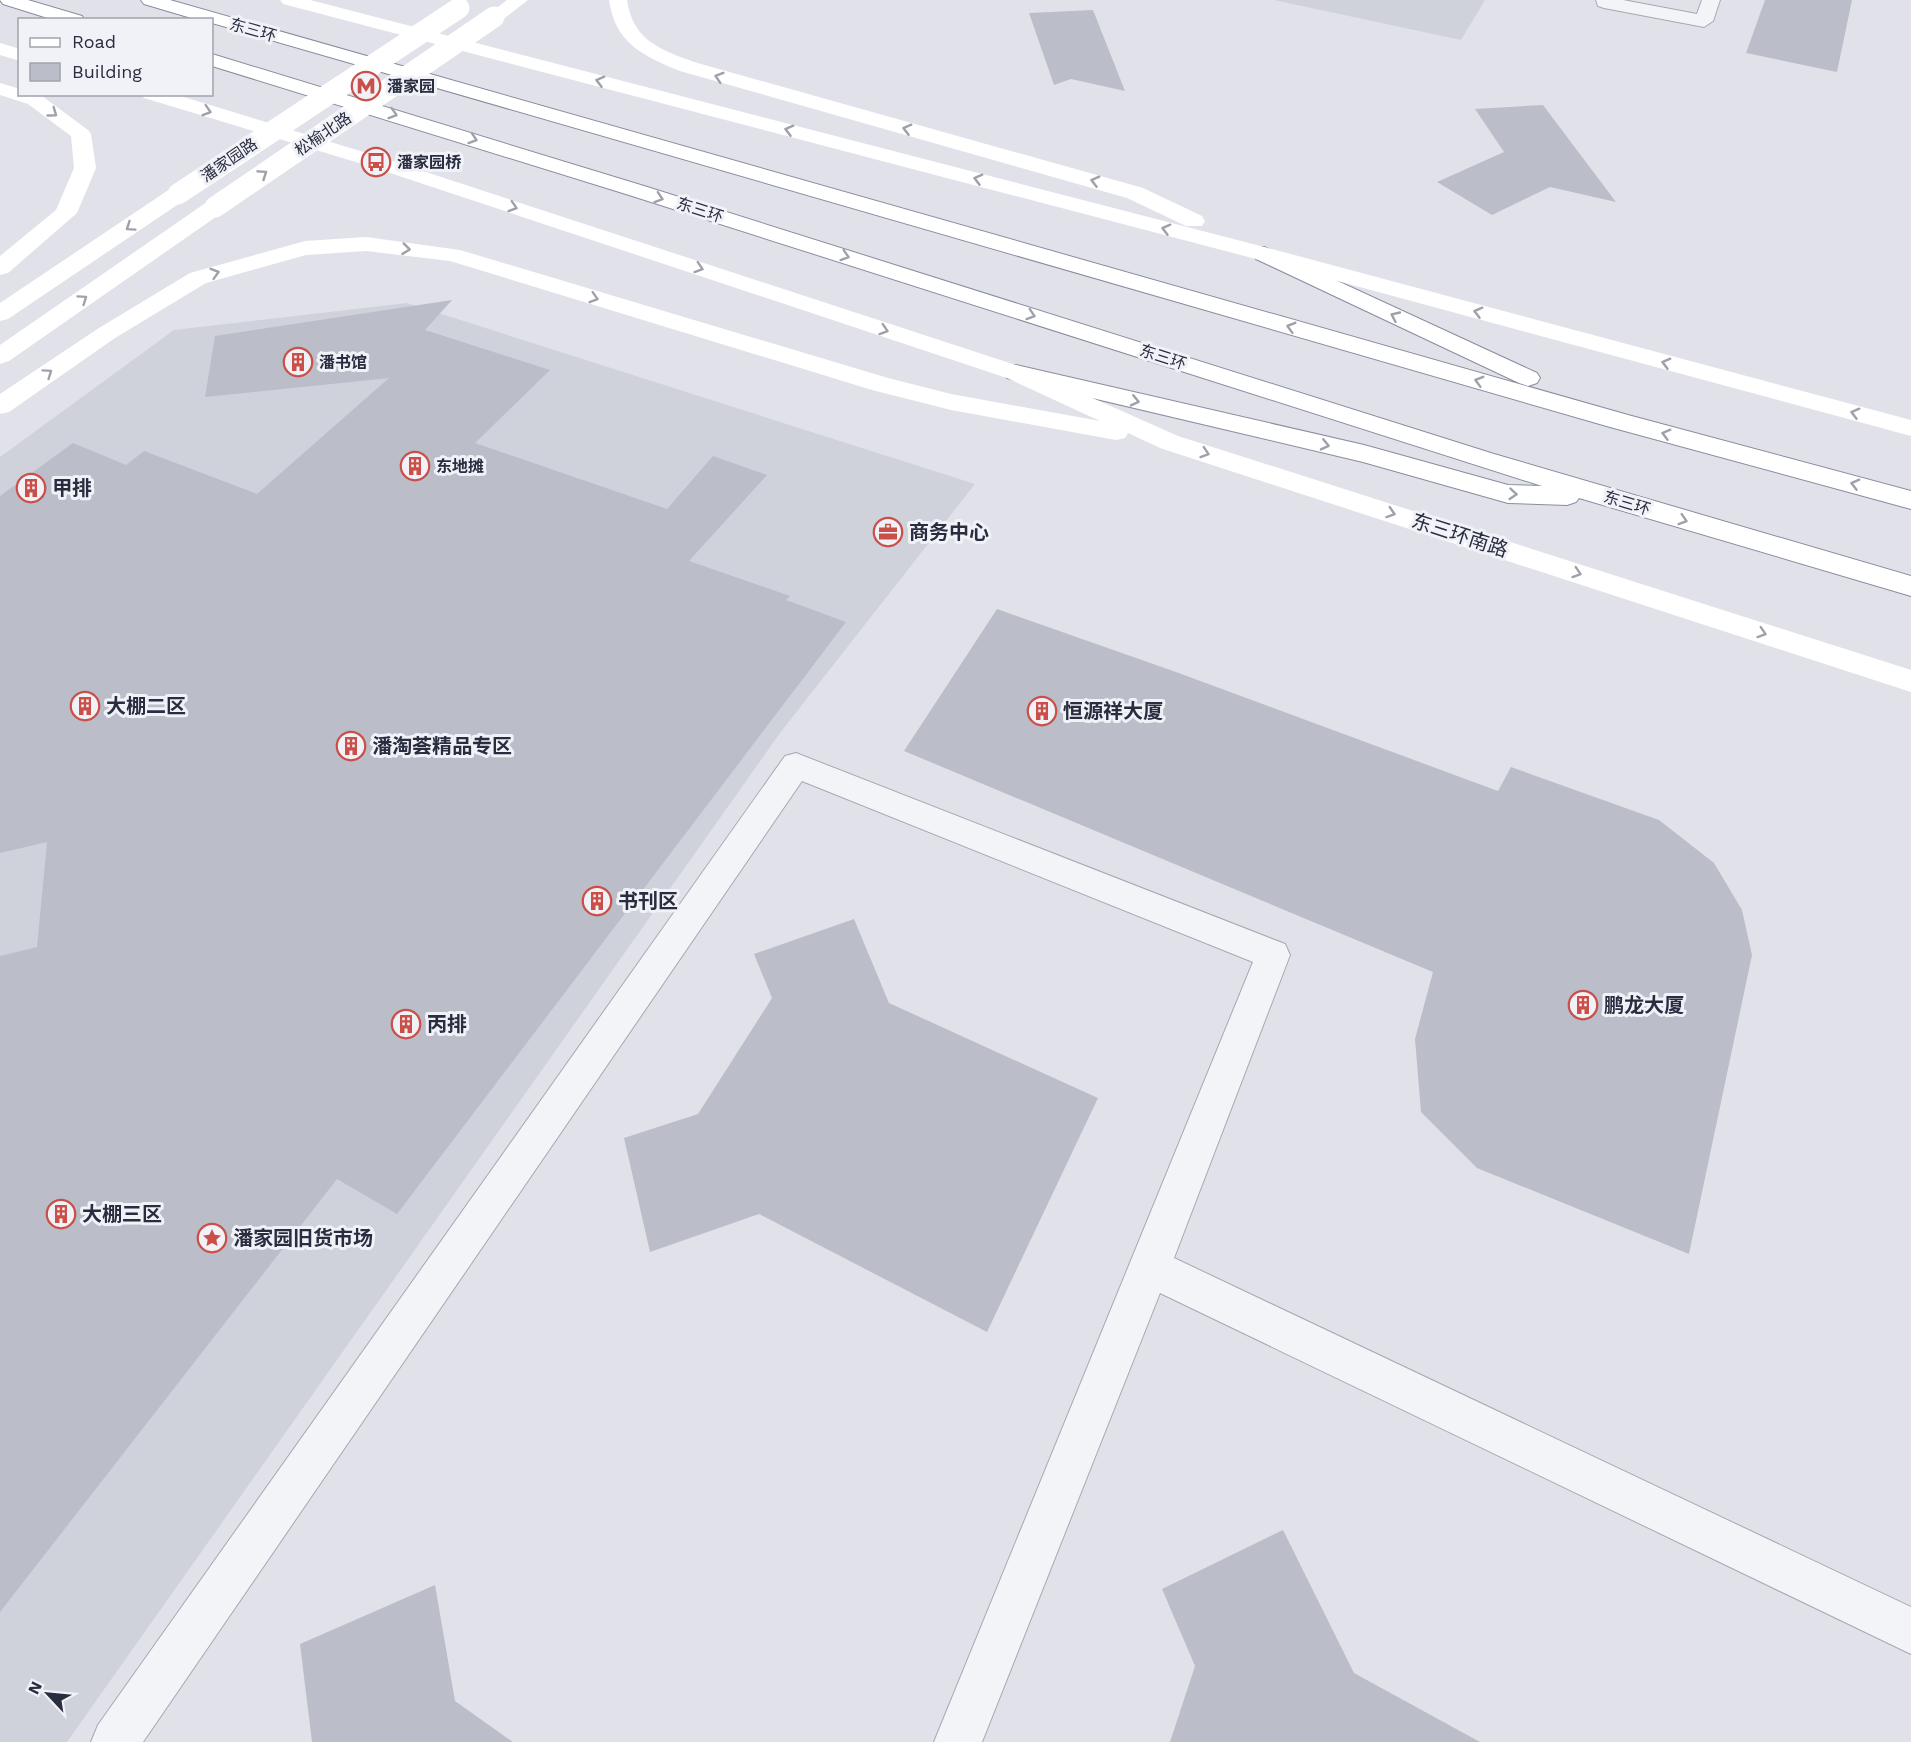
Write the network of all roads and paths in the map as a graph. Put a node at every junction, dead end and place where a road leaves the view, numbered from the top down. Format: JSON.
{"nodes":[{"id":1,"x":9,"y":0,"type":"edge"},
{"id":2,"x":150,"y":0,"type":"edge"},
{"id":3,"x":289,"y":0,"type":"edge"},
{"id":4,"x":519,"y":0,"type":"edge"},
{"id":5,"x":618,"y":0,"type":"edge"},
{"id":6,"x":1605,"y":0,"type":"edge"},
{"id":7,"x":1711,"y":0,"type":"edge"},
{"id":8,"x":465,"y":4,"type":"edge"},
{"id":9,"x":68,"y":18,"type":"edge"},
{"id":10,"x":212,"y":18,"type":"edge"},
{"id":11,"x":213,"y":18,"type":"edge"},
{"id":12,"x":0,"y":49,"type":"edge"},
{"id":13,"x":18,"y":54,"type":"edge"},
{"id":14,"x":213,"y":60,"type":"edge"},
{"id":15,"x":0,"y":89,"type":"edge"},
{"id":16,"x":18,"y":95,"type":"edge"},
{"id":17,"x":22,"y":96,"type":"edge"},
{"id":18,"x":158,"y":96,"type":"edge"},
{"id":19,"x":215,"y":207,"type":"joint"},
{"id":20,"x":1264,"y":254,"type":"junction"},
{"id":21,"x":0,"y":268,"type":"edge"},
{"id":22,"x":0,"y":314,"type":"edge"},
{"id":23,"x":0,"y":356,"type":"edge"},
{"id":24,"x":1016,"y":374,"type":"junction"},
{"id":25,"x":0,"y":406,"type":"edge"},
{"id":26,"x":1619,"y":421,"type":"junction"},
{"id":27,"x":1911,"y":428,"type":"edge"},
{"id":28,"x":1169,"y":442,"type":"junction"},
{"id":29,"x":1607,"y":497,"type":"junction"},
{"id":30,"x":1911,"y":500,"type":"edge"},
{"id":31,"x":1793,"y":552,"type":"junction"},
{"id":32,"x":1911,"y":586,"type":"edge"},
{"id":33,"x":1911,"y":610,"type":"edge"},
{"id":34,"x":1911,"y":681,"type":"edge"},
{"id":35,"x":1150,"y":1268,"type":"junction"},
{"id":36,"x":1911,"y":1631,"type":"edge"},
{"id":37,"x":115,"y":1742,"type":"edge"},
{"id":38,"x":958,"y":1742,"type":"edge"}],
"edges":[{"from":1,"to":9,"type":"main road"},
{"from":10,"to":2,"type":"main road","name":"东三环","one_way":true},
{"from":20,"to":3,"type":"main road","one_way":true},
{"from":19,"to":4,"type":"main road","name":"松榆北路","one_way":true,"bridge":true},
{"from":20,"to":5,"type":"main road","one_way":true},
{"from":6,"to":7,"type":"street"},
{"from":8,"to":22,"type":"main road","name":"潘家园路","one_way":true,"bridge":true},
{"from":26,"to":11,"type":"main road","name":"东三环","one_way":true},
{"from":12,"to":13,"type":"main road"},
{"from":14,"to":29,"type":"main road","name":"东三环","one_way":true},
{"from":15,"to":16,"type":"main road","one_way":true},
{"from":17,"to":21,"type":"main road","one_way":true},
{"from":18,"to":24,"type":"main road","one_way":true},
{"from":23,"to":19,"type":"main road","name":"潘家园路","one_way":true},
{"from":26,"to":20,"type":"main road","one_way":true},
{"from":27,"to":20,"type":"main road","one_way":true},
{"from":24,"to":28,"type":"main road","name":"东三环南路"},
{"from":24,"to":29,"type":"main road","one_way":true},
{"from":25,"to":28,"type":"main road","one_way":true},
{"from":30,"to":26,"type":"main road","one_way":true},
{"from":28,"to":34,"type":"main road","name":"东三环南路","one_way":true},
{"from":29,"to":31,"type":"main road","name":"东三环","one_way":true},
{"from":31,"to":32,"type":"main road","name":"东三环"},
{"from":31,"to":33,"type":"main road"},
{"from":35,"to":36,"type":"street"},
{"from":35,"to":37,"type":"street"},
{"from":35,"to":38,"type":"street"}]}
